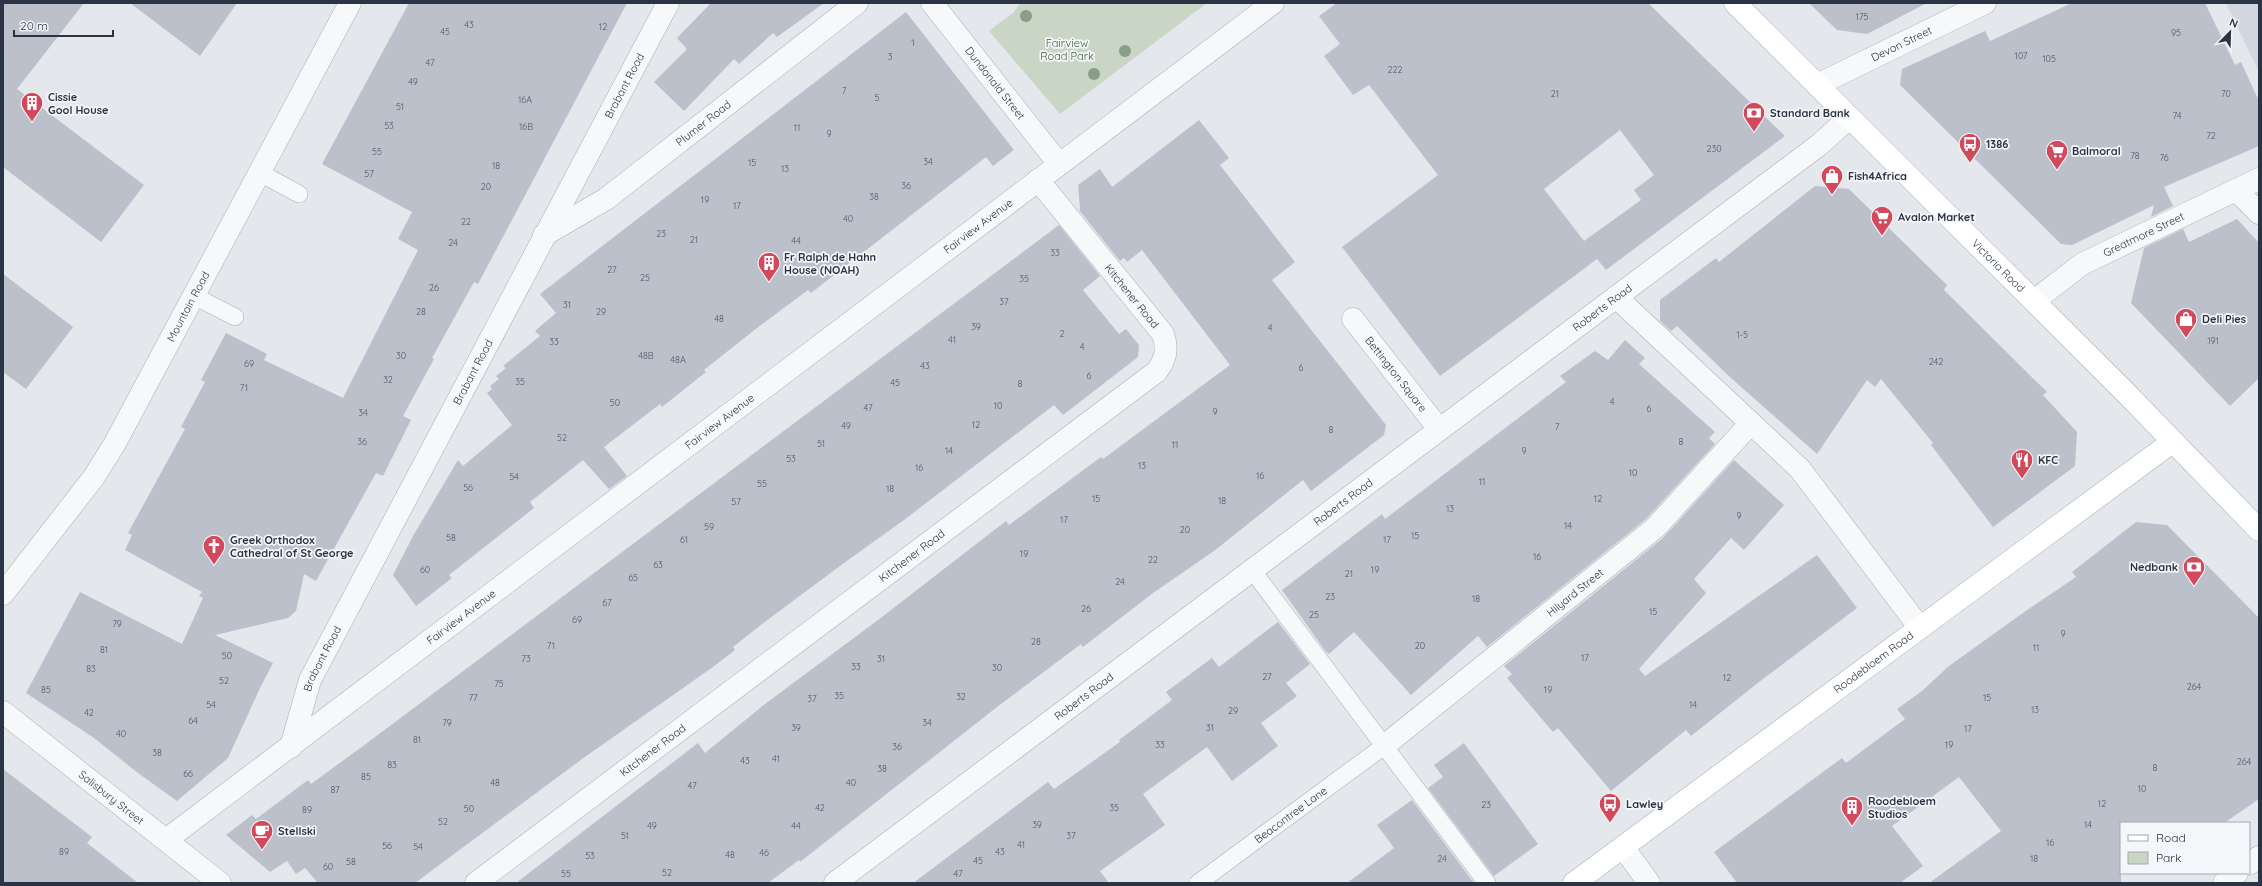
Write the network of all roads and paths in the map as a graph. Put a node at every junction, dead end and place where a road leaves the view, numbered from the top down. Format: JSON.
{"nodes":[{"id":1,"x":668,"y":3,"type":"edge"},
{"id":2,"x":932,"y":3,"type":"edge"},
{"id":3,"x":1273,"y":3,"type":"edge"},
{"id":4,"x":1735,"y":3,"type":"edge"},
{"id":5,"x":1985,"y":3,"type":"edge"},
{"id":6,"x":348,"y":4,"type":"edge"},
{"id":7,"x":847,"y":6,"type":"edge"},
{"id":8,"x":1817,"y":85,"type":"junction"},
{"id":9,"x":1849,"y":118,"type":"junction"},
{"id":10,"x":1058,"y":164,"type":"junction"},
{"id":11,"x":260,"y":173,"type":"junction"},
{"id":12,"x":2259,"y":179,"type":"edge"},
{"id":13,"x":1038,"y":180,"type":"junction"},
{"id":14,"x":2236,"y":190,"type":"junction"},
{"id":15,"x":299,"y":194,"type":"dead end"},
{"id":16,"x":2259,"y":213,"type":"edge"},
{"id":17,"x":544,"y":234,"type":"junction"},
{"id":18,"x":194,"y":296,"type":"junction"},
{"id":19,"x":1616,"y":297,"type":"junction"},
{"id":20,"x":2034,"y":301,"type":"junction"},
{"id":21,"x":235,"y":317,"type":"dead end"},
{"id":22,"x":1353,"y":319,"type":"dead end"},
{"id":23,"x":1751,"y":423,"type":"junction"},
{"id":24,"x":1439,"y":429,"type":"junction"},
{"id":25,"x":2172,"y":442,"type":"junction"},
{"id":26,"x":2259,"y":530,"type":"edge"},
{"id":27,"x":1252,"y":570,"type":"junction"},
{"id":28,"x":3,"y":594,"type":"edge"},
{"id":29,"x":1920,"y":628,"type":"junction"},
{"id":30,"x":3,"y":712,"type":"edge"},
{"id":31,"x":1384,"y":746,"type":"junction"},
{"id":32,"x":291,"y":747,"type":"junction"},
{"id":33,"x":166,"y":840,"type":"junction"},
{"id":34,"x":1623,"y":847,"type":"junction"},
{"id":35,"x":2259,"y":857,"type":"edge"},
{"id":36,"x":2250,"y":863,"type":"edge"},
{"id":37,"x":2236,"y":874,"type":"edge"},
{"id":38,"x":220,"y":883,"type":"edge"},
{"id":39,"x":476,"y":883,"type":"edge"},
{"id":40,"x":835,"y":883,"type":"edge"},
{"id":41,"x":1198,"y":883,"type":"edge"},
{"id":42,"x":1487,"y":883,"type":"edge"},
{"id":43,"x":1574,"y":883,"type":"edge"},
{"id":44,"x":1649,"y":883,"type":"edge"},
{"id":45,"x":2224,"y":883,"type":"edge"}],
"edges":[{"from":1,"to":17,"type":"street","name":"Brabant Road"},
{"from":2,"to":10,"type":"street","name":"Dundonald Street"},
{"from":3,"to":10,"type":"street","name":"Fairview Avenue"},
{"from":4,"to":8,"type":"main road","name":"Victoria Road"},
{"from":5,"to":8,"type":"street","name":"Devon Street"},
{"from":6,"to":11,"type":"street","name":"Mountain Road"},
{"from":7,"to":17,"type":"street","name":"Plumer Road"},
{"from":8,"to":9,"type":"main road","name":"Victoria Road"},
{"from":9,"to":19,"type":"street","name":"Roberts Road"},
{"from":9,"to":20,"type":"main road","name":"Victoria Road"},
{"from":10,"to":13,"type":"street","name":"Fairview Avenue"},
{"from":11,"to":15,"type":"lane"},
{"from":11,"to":18,"type":"street","name":"Mountain Road"},
{"from":12,"to":14,"type":"street","name":"Greatmore Street"},
{"from":13,"to":32,"type":"street","name":"Fairview Avenue"},
{"from":13,"to":39,"type":"street","name":"Kitchener Road"},
{"from":14,"to":16,"type":"street"},
{"from":14,"to":20,"type":"street","name":"Greatmore Street"},
{"from":17,"to":32,"type":"street","name":"Brabant Road"},
{"from":18,"to":21,"type":"lane"},
{"from":18,"to":28,"type":"street","name":"Mountain Road"},
{"from":19,"to":23,"type":"street"},
{"from":19,"to":24,"type":"street","name":"Roberts Road"},
{"from":20,"to":25,"type":"main road","name":"Victoria Road"},
{"from":22,"to":24,"type":"street","name":"Bettington Square"},
{"from":23,"to":29,"type":"street"},
{"from":23,"to":31,"type":"street","name":"Hilyard Street"},
{"from":24,"to":27,"type":"street","name":"Roberts Road"},
{"from":25,"to":26,"type":"main road","name":"Victoria Road"},
{"from":25,"to":29,"type":"main road","name":"Roodebloem Road"},
{"from":27,"to":31,"type":"lane"},
{"from":27,"to":40,"type":"street","name":"Roberts Road"},
{"from":29,"to":34,"type":"main road","name":"Roodebloem Road"},
{"from":30,"to":33,"type":"street","name":"Salisbury Street"},
{"from":31,"to":41,"type":"lane","name":"Beacontree Lane"},
{"from":31,"to":42,"type":"lane"},
{"from":32,"to":33,"type":"street","name":"Fairview Avenue"},
{"from":33,"to":38,"type":"street","name":"Salisbury Street"},
{"from":34,"to":43,"type":"main road","name":"Roodebloem Road"},
{"from":34,"to":44,"type":"street"},
{"from":35,"to":36,"type":"street"},
{"from":37,"to":45,"type":"street"}]}
